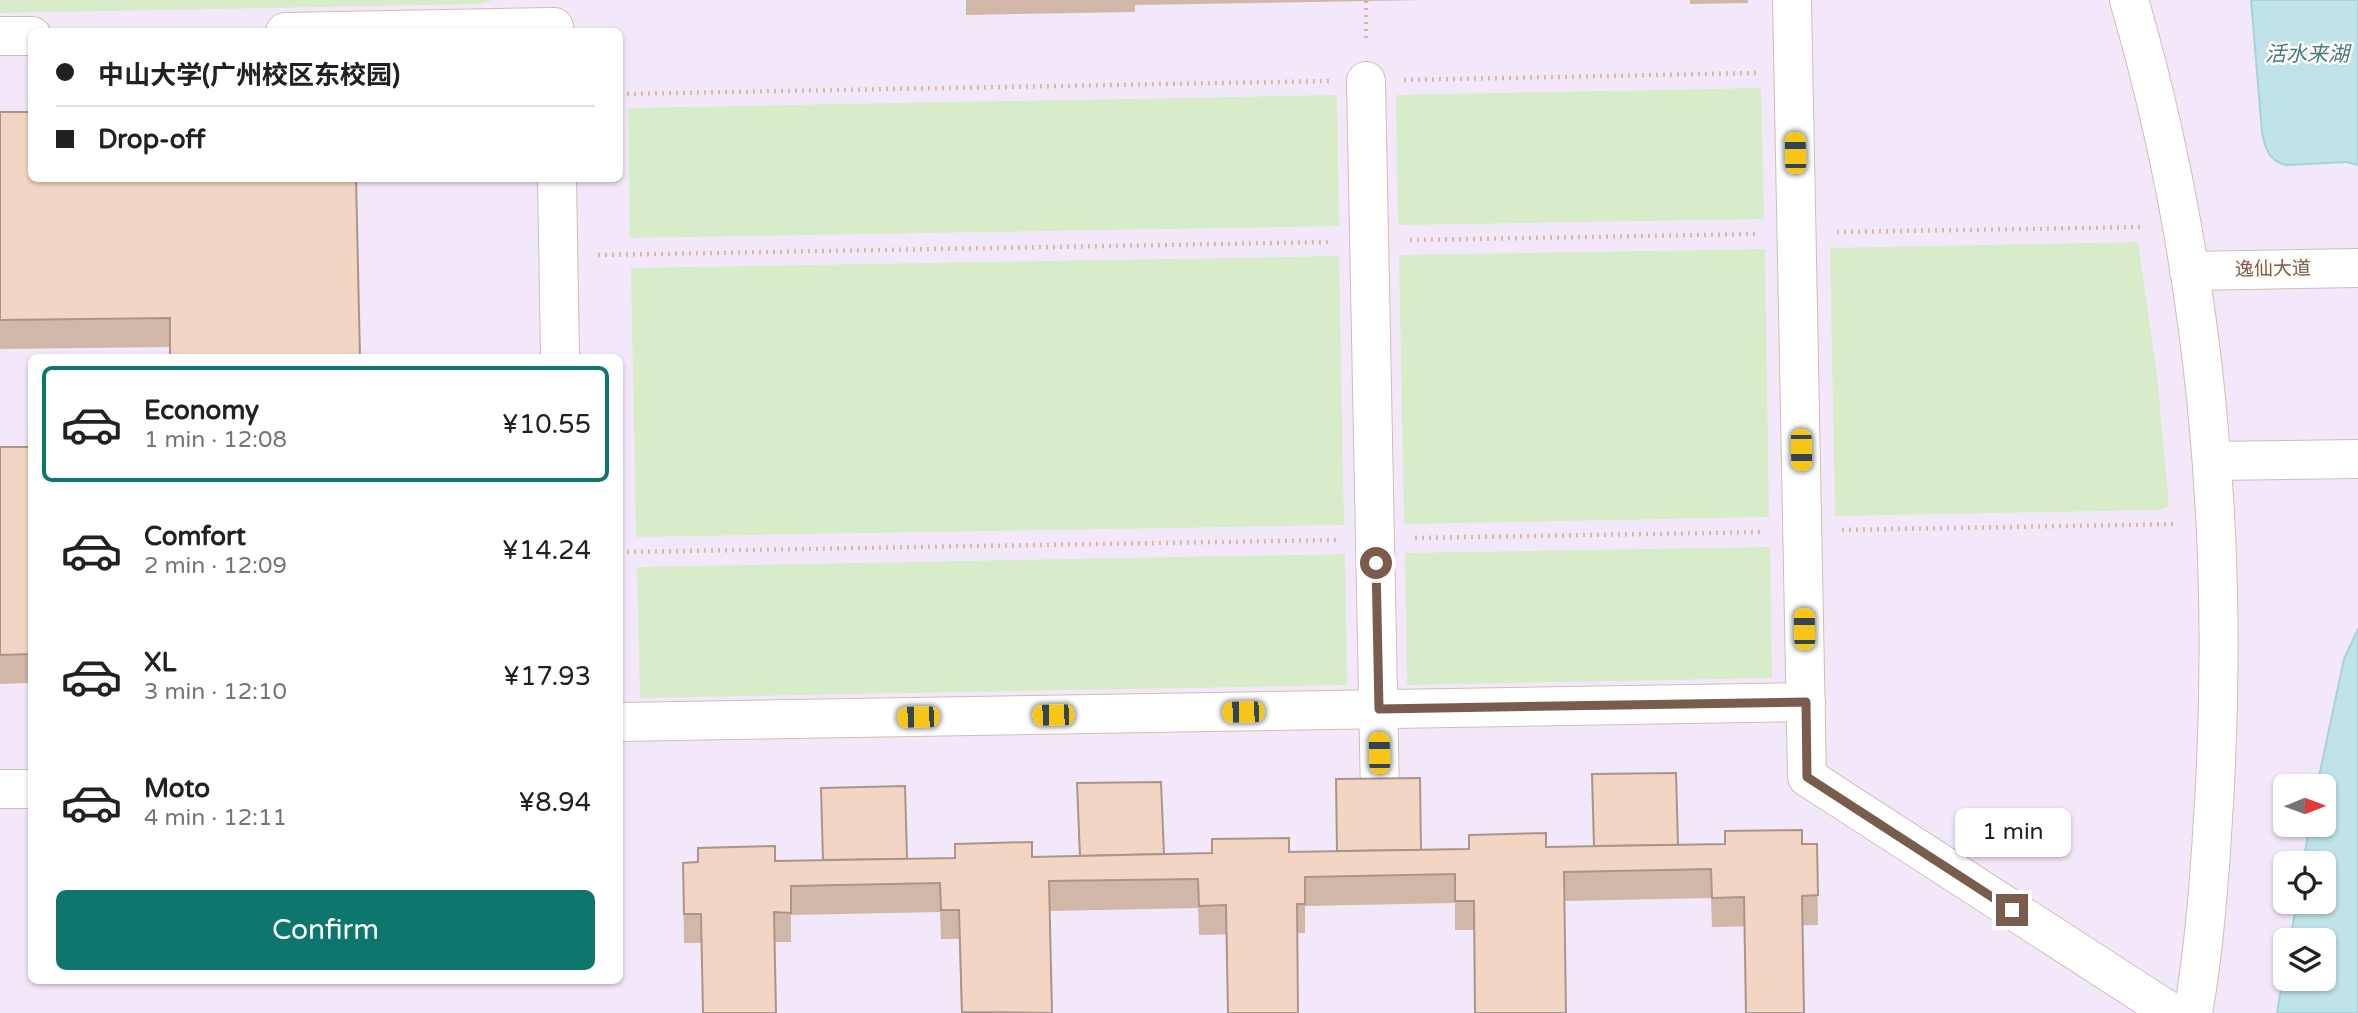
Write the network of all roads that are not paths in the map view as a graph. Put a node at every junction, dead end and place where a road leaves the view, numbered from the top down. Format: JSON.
{"nodes":[{"id":1,"x":1792,"y":0,"type":"edge"},
{"id":2,"x":2129,"y":0,"type":"edge"},
{"id":3,"x":500,"y":28,"type":"edge"},
{"id":4,"x":554,"y":28,"type":"edge"},
{"id":5,"x":0,"y":36,"type":"edge"},
{"id":6,"x":28,"y":36,"type":"edge"},
{"id":7,"x":1366,"y":80,"type":"road end"},
{"id":8,"x":557,"y":182,"type":"edge"},
{"id":9,"x":2358,"y":268,"type":"edge"},
{"id":10,"x":2189,"y":271,"type":"junction"},
{"id":11,"x":560,"y":354,"type":"edge"},
{"id":12,"x":2358,"y":459,"type":"edge"},
{"id":13,"x":2213,"y":461,"type":"junction"},
{"id":14,"x":1806,"y":702,"type":"junction"},
{"id":15,"x":1379,"y":709,"type":"junction"},
{"id":16,"x":623,"y":722,"type":"edge"},
{"id":17,"x":0,"y":789,"type":"edge"},
{"id":18,"x":28,"y":789,"type":"edge"},
{"id":19,"x":1380,"y":796,"type":"edge"},
{"id":20,"x":2172,"y":1013,"type":"edge"},
{"id":21,"x":2193,"y":1013,"type":"edge"}],
"edges":[{"from":1,"to":14,"type":"lane"},
{"from":2,"to":10,"type":"lane"},
{"from":3,"to":4,"type":"lane"},
{"from":5,"to":6,"type":"lane"},
{"from":7,"to":15,"type":"lane"},
{"from":8,"to":11,"type":"lane"},
{"from":9,"to":10,"type":"lane","name":"逸仙大道"},
{"from":10,"to":13,"type":"lane"},
{"from":12,"to":13,"type":"lane"},
{"from":13,"to":21,"type":"lane"},
{"from":14,"to":15,"type":"lane"},
{"from":14,"to":20,"type":"lane"},
{"from":15,"to":16,"type":"lane"},
{"from":15,"to":19,"type":"lane"},
{"from":17,"to":18,"type":"lane"}]}
